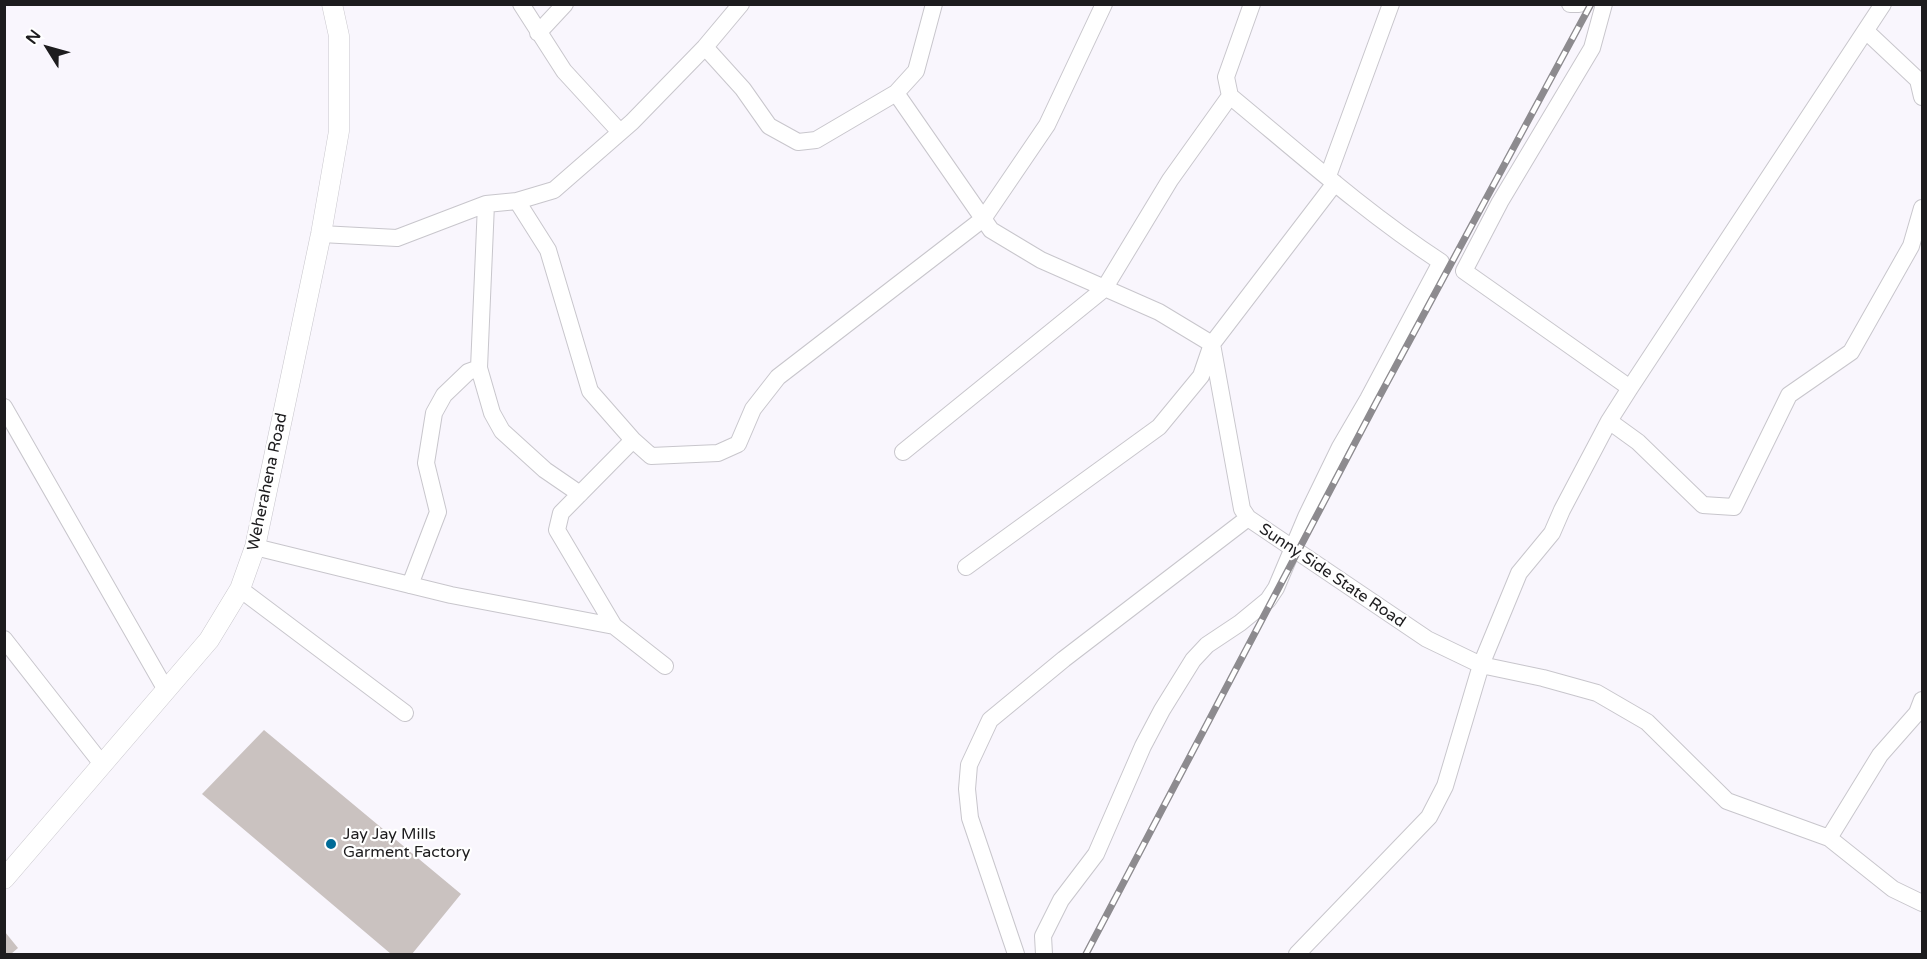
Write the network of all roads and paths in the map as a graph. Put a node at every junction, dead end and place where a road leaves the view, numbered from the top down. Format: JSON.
{"nodes":[{"id":1,"x":332,"y":4,"type":"edge"},
{"id":2,"x":521,"y":4,"type":"edge"},
{"id":3,"x":566,"y":4,"type":"edge"},
{"id":4,"x":741,"y":4,"type":"edge"},
{"id":5,"x":934,"y":4,"type":"edge"},
{"id":6,"x":1104,"y":4,"type":"edge"},
{"id":7,"x":1252,"y":4,"type":"edge"},
{"id":8,"x":1391,"y":4,"type":"edge"},
{"id":9,"x":1570,"y":4,"type":"edge"},
{"id":10,"x":1579,"y":4,"type":"edge"},
{"id":11,"x":1604,"y":4,"type":"edge"},
{"id":12,"x":1883,"y":4,"type":"edge"},
{"id":13,"x":1867,"y":32,"type":"junction"},
{"id":14,"x":538,"y":33,"type":"junction"},
{"id":15,"x":705,"y":47,"type":"junction"},
{"id":16,"x":896,"y":93,"type":"junction"},
{"id":17,"x":1230,"y":96,"type":"junction"},
{"id":18,"x":1923,"y":97,"type":"edge"},
{"id":19,"x":620,"y":132,"type":"junction"},
{"id":20,"x":1331,"y":180,"type":"junction"},
{"id":21,"x":517,"y":201,"type":"junction"},
{"id":22,"x":486,"y":204,"type":"junction"},
{"id":23,"x":1923,"y":208,"type":"edge"},
{"id":24,"x":982,"y":219,"type":"junction"},
{"id":25,"x":321,"y":234,"type":"junction"},
{"id":26,"x":1104,"y":289,"type":"junction"},
{"id":27,"x":1212,"y":344,"type":"junction"},
{"id":28,"x":479,"y":368,"type":"junction"},
{"id":29,"x":1630,"y":388,"type":"junction"},
{"id":30,"x":4,"y":407,"type":"edge"},
{"id":31,"x":1609,"y":421,"type":"junction"},
{"id":32,"x":633,"y":440,"type":"junction"},
{"id":33,"x":903,"y":452,"type":"dead end"},
{"id":34,"x":580,"y":494,"type":"junction"},
{"id":35,"x":1248,"y":518,"type":"junction"},
{"id":36,"x":255,"y":547,"type":"junction"},
{"id":37,"x":1293,"y":549,"type":"junction"},
{"id":38,"x":966,"y":567,"type":"dead end"},
{"id":39,"x":410,"y":585,"type":"junction"},
{"id":40,"x":240,"y":589,"type":"junction"},
{"id":41,"x":614,"y":626,"type":"junction"},
{"id":42,"x":4,"y":639,"type":"edge"},
{"id":43,"x":1480,"y":665,"type":"junction"},
{"id":44,"x":665,"y":666,"type":"dead end"},
{"id":45,"x":166,"y":690,"type":"junction"},
{"id":46,"x":1923,"y":700,"type":"edge"},
{"id":47,"x":405,"y":713,"type":"dead end"},
{"id":48,"x":102,"y":764,"type":"junction"},
{"id":49,"x":1829,"y":838,"type":"junction"},
{"id":50,"x":4,"y":879,"type":"edge"},
{"id":51,"x":1923,"y":903,"type":"edge"},
{"id":52,"x":1016,"y":954,"type":"edge"},
{"id":53,"x":1044,"y":954,"type":"edge"},
{"id":54,"x":1297,"y":954,"type":"edge"}],
"edges":[{"from":1,"to":25,"type":"main road","name":"Weherahena Road"},
{"from":2,"to":14,"type":"street"},
{"from":3,"to":14,"type":"street"},
{"from":4,"to":15,"type":"street"},
{"from":5,"to":16,"type":"street"},
{"from":6,"to":24,"type":"street"},
{"from":7,"to":17,"type":"street"},
{"from":8,"to":20,"type":"street"},
{"from":9,"to":10,"type":"street"},
{"from":11,"to":29,"type":"street"},
{"from":12,"to":13,"type":"street"},
{"from":13,"to":18,"type":"street"},
{"from":13,"to":29,"type":"street"},
{"from":14,"to":19,"type":"street"},
{"from":15,"to":16,"type":"street"},
{"from":15,"to":19,"type":"street"},
{"from":16,"to":24,"type":"street"},
{"from":17,"to":20,"type":"street"},
{"from":17,"to":26,"type":"street"},
{"from":19,"to":21,"type":"street"},
{"from":20,"to":27,"type":"street"},
{"from":20,"to":37,"type":"street"},
{"from":21,"to":22,"type":"street"},
{"from":21,"to":32,"type":"street"},
{"from":22,"to":25,"type":"street"},
{"from":22,"to":28,"type":"street"},
{"from":23,"to":31,"type":"street"},
{"from":24,"to":26,"type":"street"},
{"from":24,"to":32,"type":"street"},
{"from":25,"to":36,"type":"main road","name":"Weherahena Road"},
{"from":26,"to":27,"type":"street"},
{"from":26,"to":33,"type":"street"},
{"from":27,"to":35,"type":"street","name":"Sunny Side State Road"},
{"from":27,"to":38,"type":"street"},
{"from":28,"to":34,"type":"street"},
{"from":28,"to":39,"type":"street"},
{"from":29,"to":31,"type":"street"},
{"from":30,"to":45,"type":"street"},
{"from":31,"to":43,"type":"street"},
{"from":32,"to":34,"type":"street"},
{"from":34,"to":41,"type":"street"},
{"from":35,"to":37,"type":"street","name":"Sunny Side State Road"},
{"from":35,"to":52,"type":"street"},
{"from":36,"to":39,"type":"street"},
{"from":36,"to":40,"type":"main road","name":"Weherahena Road"},
{"from":37,"to":43,"type":"street","name":"Sunny Side State Road"},
{"from":37,"to":53,"type":"street"},
{"from":39,"to":41,"type":"street"},
{"from":40,"to":45,"type":"main road","name":"Weherahena Road"},
{"from":40,"to":47,"type":"street"},
{"from":41,"to":44,"type":"street"},
{"from":42,"to":48,"type":"street"},
{"from":43,"to":49,"type":"street","name":"Sunny Side State Road"},
{"from":43,"to":54,"type":"street"},
{"from":45,"to":48,"type":"main road","name":"Weherahena Road"},
{"from":46,"to":49,"type":"street"},
{"from":48,"to":50,"type":"main road","name":"Weherahena Road"},
{"from":49,"to":51,"type":"street","name":"Sunny Side State Road"}]}
